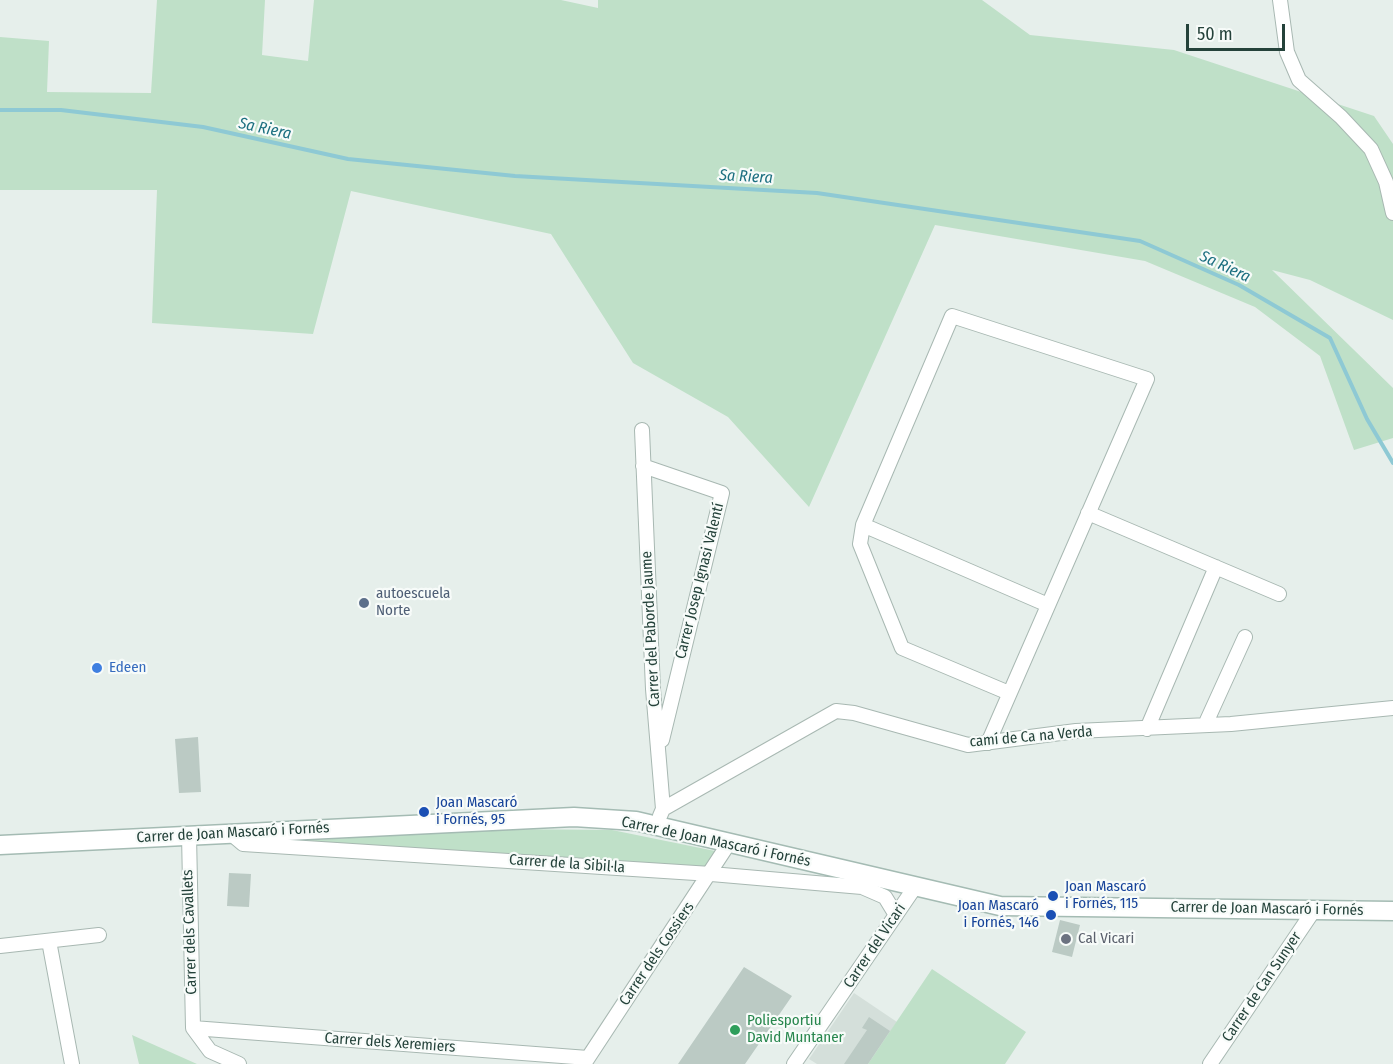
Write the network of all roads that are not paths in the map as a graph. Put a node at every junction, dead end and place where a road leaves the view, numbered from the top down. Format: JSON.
{"nodes":[{"id":1,"x":1280,"y":0,"type":"edge"},
{"id":2,"x":1393,"y":213,"type":"edge"},
{"id":3,"x":642,"y":430,"type":"dead end"},
{"id":4,"x":643,"y":466,"type":"junction"},
{"id":5,"x":1088,"y":513,"type":"junction"},
{"id":6,"x":863,"y":525,"type":"junction"},
{"id":7,"x":1216,"y":567,"type":"junction"},
{"id":8,"x":1279,"y":594,"type":"dead end"},
{"id":9,"x":1048,"y":605,"type":"junction"},
{"id":10,"x":1245,"y":637,"type":"dead end"},
{"id":11,"x":1009,"y":693,"type":"junction"},
{"id":12,"x":1393,"y":708,"type":"edge"},
{"id":13,"x":1205,"y":725,"type":"junction"},
{"id":14,"x":1147,"y":729,"type":"junction"},
{"id":15,"x":988,"y":742,"type":"junction"},
{"id":16,"x":659,"y":750,"type":"junction"},
{"id":17,"x":663,"y":809,"type":"junction"},
{"id":18,"x":655,"y":826,"type":"junction"},
{"id":19,"x":230,"y":833,"type":"junction"},
{"id":20,"x":189,"y":835,"type":"junction"},
{"id":21,"x":729,"y":843,"type":"junction"},
{"id":22,"x":0,"y":845,"type":"edge"},
{"id":23,"x":711,"y":874,"type":"junction"},
{"id":24,"x":915,"y":887,"type":"junction"},
{"id":25,"x":1314,"y":910,"type":"junction"},
{"id":26,"x":1393,"y":911,"type":"edge"},
{"id":27,"x":896,"y":915,"type":"junction"},
{"id":28,"x":99,"y":934,"type":"dead end"},
{"id":29,"x":49,"y":941,"type":"junction"},
{"id":30,"x":0,"y":946,"type":"edge"},
{"id":31,"x":193,"y":1028,"type":"junction"},
{"id":32,"x":586,"y":1061,"type":"edge"},
{"id":33,"x":72,"y":1064,"type":"edge"},
{"id":34,"x":239,"y":1064,"type":"edge"},
{"id":35,"x":794,"y":1064,"type":"edge"},
{"id":36,"x":1210,"y":1064,"type":"edge"}],
"edges":[{"from":1,"to":2,"type":"street"},
{"from":3,"to":4,"type":"street","name":"Carrer del Paborde Jaume"},
{"from":4,"to":16,"type":"street","name":"Carrer del Paborde Jaume"},
{"from":4,"to":16,"type":"street","name":"Carrer Josep Ignasi Valentí"},
{"from":5,"to":6,"type":"street"},
{"from":5,"to":7,"type":"street"},
{"from":5,"to":9,"type":"street"},
{"from":6,"to":9,"type":"street"},
{"from":6,"to":11,"type":"street"},
{"from":7,"to":8,"type":"street"},
{"from":7,"to":14,"type":"street"},
{"from":9,"to":11,"type":"street"},
{"from":10,"to":13,"type":"street"},
{"from":11,"to":15,"type":"street"},
{"from":12,"to":13,"type":"street","name":"camí de Ca na Verda"},
{"from":13,"to":14,"type":"street","name":"camí de Ca na Verda"},
{"from":14,"to":15,"type":"street","name":"camí de Ca na Verda"},
{"from":15,"to":17,"type":"street","name":"camí de Ca na Verda"},
{"from":16,"to":17,"type":"street","name":"Carrer del Paborde Jaume"},
{"from":17,"to":18,"type":"street","name":"Carrer del Paborde Jaume"},
{"from":18,"to":19,"type":"street","name":"Carrer de Joan Mascaró i Fornés"},
{"from":18,"to":21,"type":"street","name":"Carrer de Joan Mascaró i Fornés"},
{"from":19,"to":20,"type":"street","name":"Carrer de Joan Mascaró i Fornés"},
{"from":19,"to":23,"type":"street","name":"Carrer de la Sibil·la"},
{"from":20,"to":22,"type":"street","name":"Carrer de Joan Mascaró i Fornés"},
{"from":20,"to":31,"type":"street","name":"Carrer dels Cavallets"},
{"from":21,"to":23,"type":"street","name":"Carrer dels Cossiers"},
{"from":21,"to":24,"type":"street","name":"Carrer de Joan Mascaró i Fornés"},
{"from":23,"to":27,"type":"street","name":"Carrer de la Sibil·la"},
{"from":23,"to":32,"type":"street","name":"Carrer dels Cossiers"},
{"from":24,"to":25,"type":"street","name":"Carrer de Joan Mascaró i Fornés"},
{"from":24,"to":27,"type":"street","name":"Carrer del Vicari"},
{"from":25,"to":26,"type":"street","name":"Carrer de Joan Mascaró i Fornés"},
{"from":25,"to":36,"type":"street","name":"Carrer de Can Sunyer"},
{"from":27,"to":35,"type":"street","name":"Carrer del Vicari"},
{"from":28,"to":29,"type":"street"},
{"from":29,"to":30,"type":"street"},
{"from":29,"to":33,"type":"street"},
{"from":31,"to":32,"type":"street","name":"Carrer dels Xeremiers"},
{"from":31,"to":34,"type":"street"}]}
